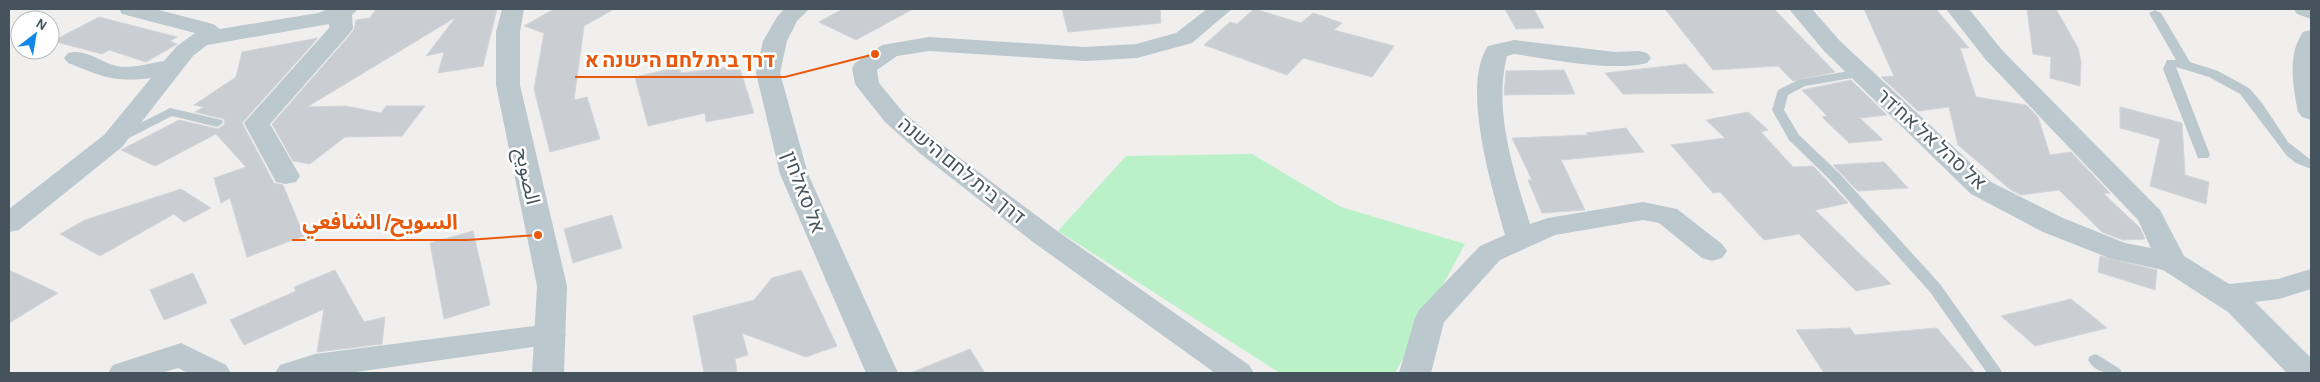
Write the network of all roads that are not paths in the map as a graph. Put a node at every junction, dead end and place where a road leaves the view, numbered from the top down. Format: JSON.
{"nodes":[{"id":1,"x":130,"y":9,"type":"edge"},
{"id":2,"x":513,"y":9,"type":"edge"},
{"id":3,"x":798,"y":9,"type":"edge"},
{"id":4,"x":1221,"y":9,"type":"edge"},
{"id":5,"x":1800,"y":9,"type":"edge"},
{"id":6,"x":1957,"y":9,"type":"edge"},
{"id":7,"x":2305,"y":9,"type":"edge"},
{"id":8,"x":344,"y":11,"type":"edge"},
{"id":9,"x":2311,"y":12,"type":"edge"},
{"id":10,"x":2155,"y":13,"type":"dead end"},
{"id":11,"x":215,"y":36,"type":"junction"},
{"id":12,"x":2311,"y":37,"type":"edge"},
{"id":13,"x":76,"y":58,"type":"dead end"},
{"id":14,"x":1639,"y":58,"type":"dead end"},
{"id":15,"x":2184,"y":63,"type":"junction"},
{"id":16,"x":172,"y":66,"type":"junction"},
{"id":17,"x":1860,"y":73,"type":"junction"},
{"id":18,"x":2311,"y":112,"type":"edge"},
{"id":19,"x":217,"y":123,"type":"dead end"},
{"id":20,"x":113,"y":141,"type":"junction"},
{"id":21,"x":2204,"y":155,"type":"dead end"},
{"id":22,"x":2311,"y":165,"type":"edge"},
{"id":23,"x":286,"y":176,"type":"dead end"},
{"id":24,"x":9,"y":223,"type":"edge"},
{"id":25,"x":1520,"y":240,"type":"junction"},
{"id":26,"x":1712,"y":251,"type":"dead end"},
{"id":27,"x":2172,"y":262,"type":"junction"},
{"id":28,"x":2311,"y":279,"type":"edge"},
{"id":29,"x":2224,"y":295,"type":"junction"},
{"id":30,"x":550,"y":335,"type":"junction"},
{"id":31,"x":2096,"y":360,"type":"dead end"},
{"id":32,"x":124,"y":373,"type":"edge"},
{"id":33,"x":215,"y":373,"type":"edge"},
{"id":34,"x":291,"y":373,"type":"edge"},
{"id":35,"x":548,"y":373,"type":"edge"},
{"id":36,"x":882,"y":373,"type":"edge"},
{"id":37,"x":1238,"y":373,"type":"edge"},
{"id":38,"x":1415,"y":373,"type":"edge"},
{"id":39,"x":1995,"y":373,"type":"edge"},
{"id":40,"x":2114,"y":373,"type":"edge"},
{"id":41,"x":2306,"y":373,"type":"edge"}],
"edges":[{"from":1,"to":11,"type":"street"},
{"from":2,"to":30,"type":"street","name":"الصويح"},
{"from":3,"to":36,"type":"street","name":"אל סאלחין"},
{"from":4,"to":37,"type":"street","name":"דרך בית לחם הישנה"},
{"from":5,"to":17,"type":"street","name":"אל סהל אל אח'דר"},
{"from":6,"to":27,"type":"street"},
{"from":7,"to":9,"type":"street"},
{"from":8,"to":11,"type":"street"},
{"from":8,"to":23,"type":"street"},
{"from":10,"to":15,"type":"lane"},
{"from":11,"to":16,"type":"street"},
{"from":12,"to":18,"type":"street"},
{"from":13,"to":16,"type":"street"},
{"from":14,"to":25,"type":"street"},
{"from":15,"to":21,"type":"lane"},
{"from":15,"to":22,"type":"lane"},
{"from":16,"to":20,"type":"street"},
{"from":17,"to":27,"type":"street","name":"אל סהל אל אח'דר"},
{"from":17,"to":39,"type":"lane"},
{"from":19,"to":20,"type":"lane"},
{"from":20,"to":24,"type":"street"},
{"from":25,"to":26,"type":"street"},
{"from":25,"to":38,"type":"street"},
{"from":27,"to":29,"type":"street"},
{"from":28,"to":29,"type":"street"},
{"from":29,"to":41,"type":"street"},
{"from":30,"to":34,"type":"street"},
{"from":30,"to":35,"type":"street","name":"الصويح"},
{"from":31,"to":40,"type":"lane"},
{"from":32,"to":33,"type":"street"}]}
